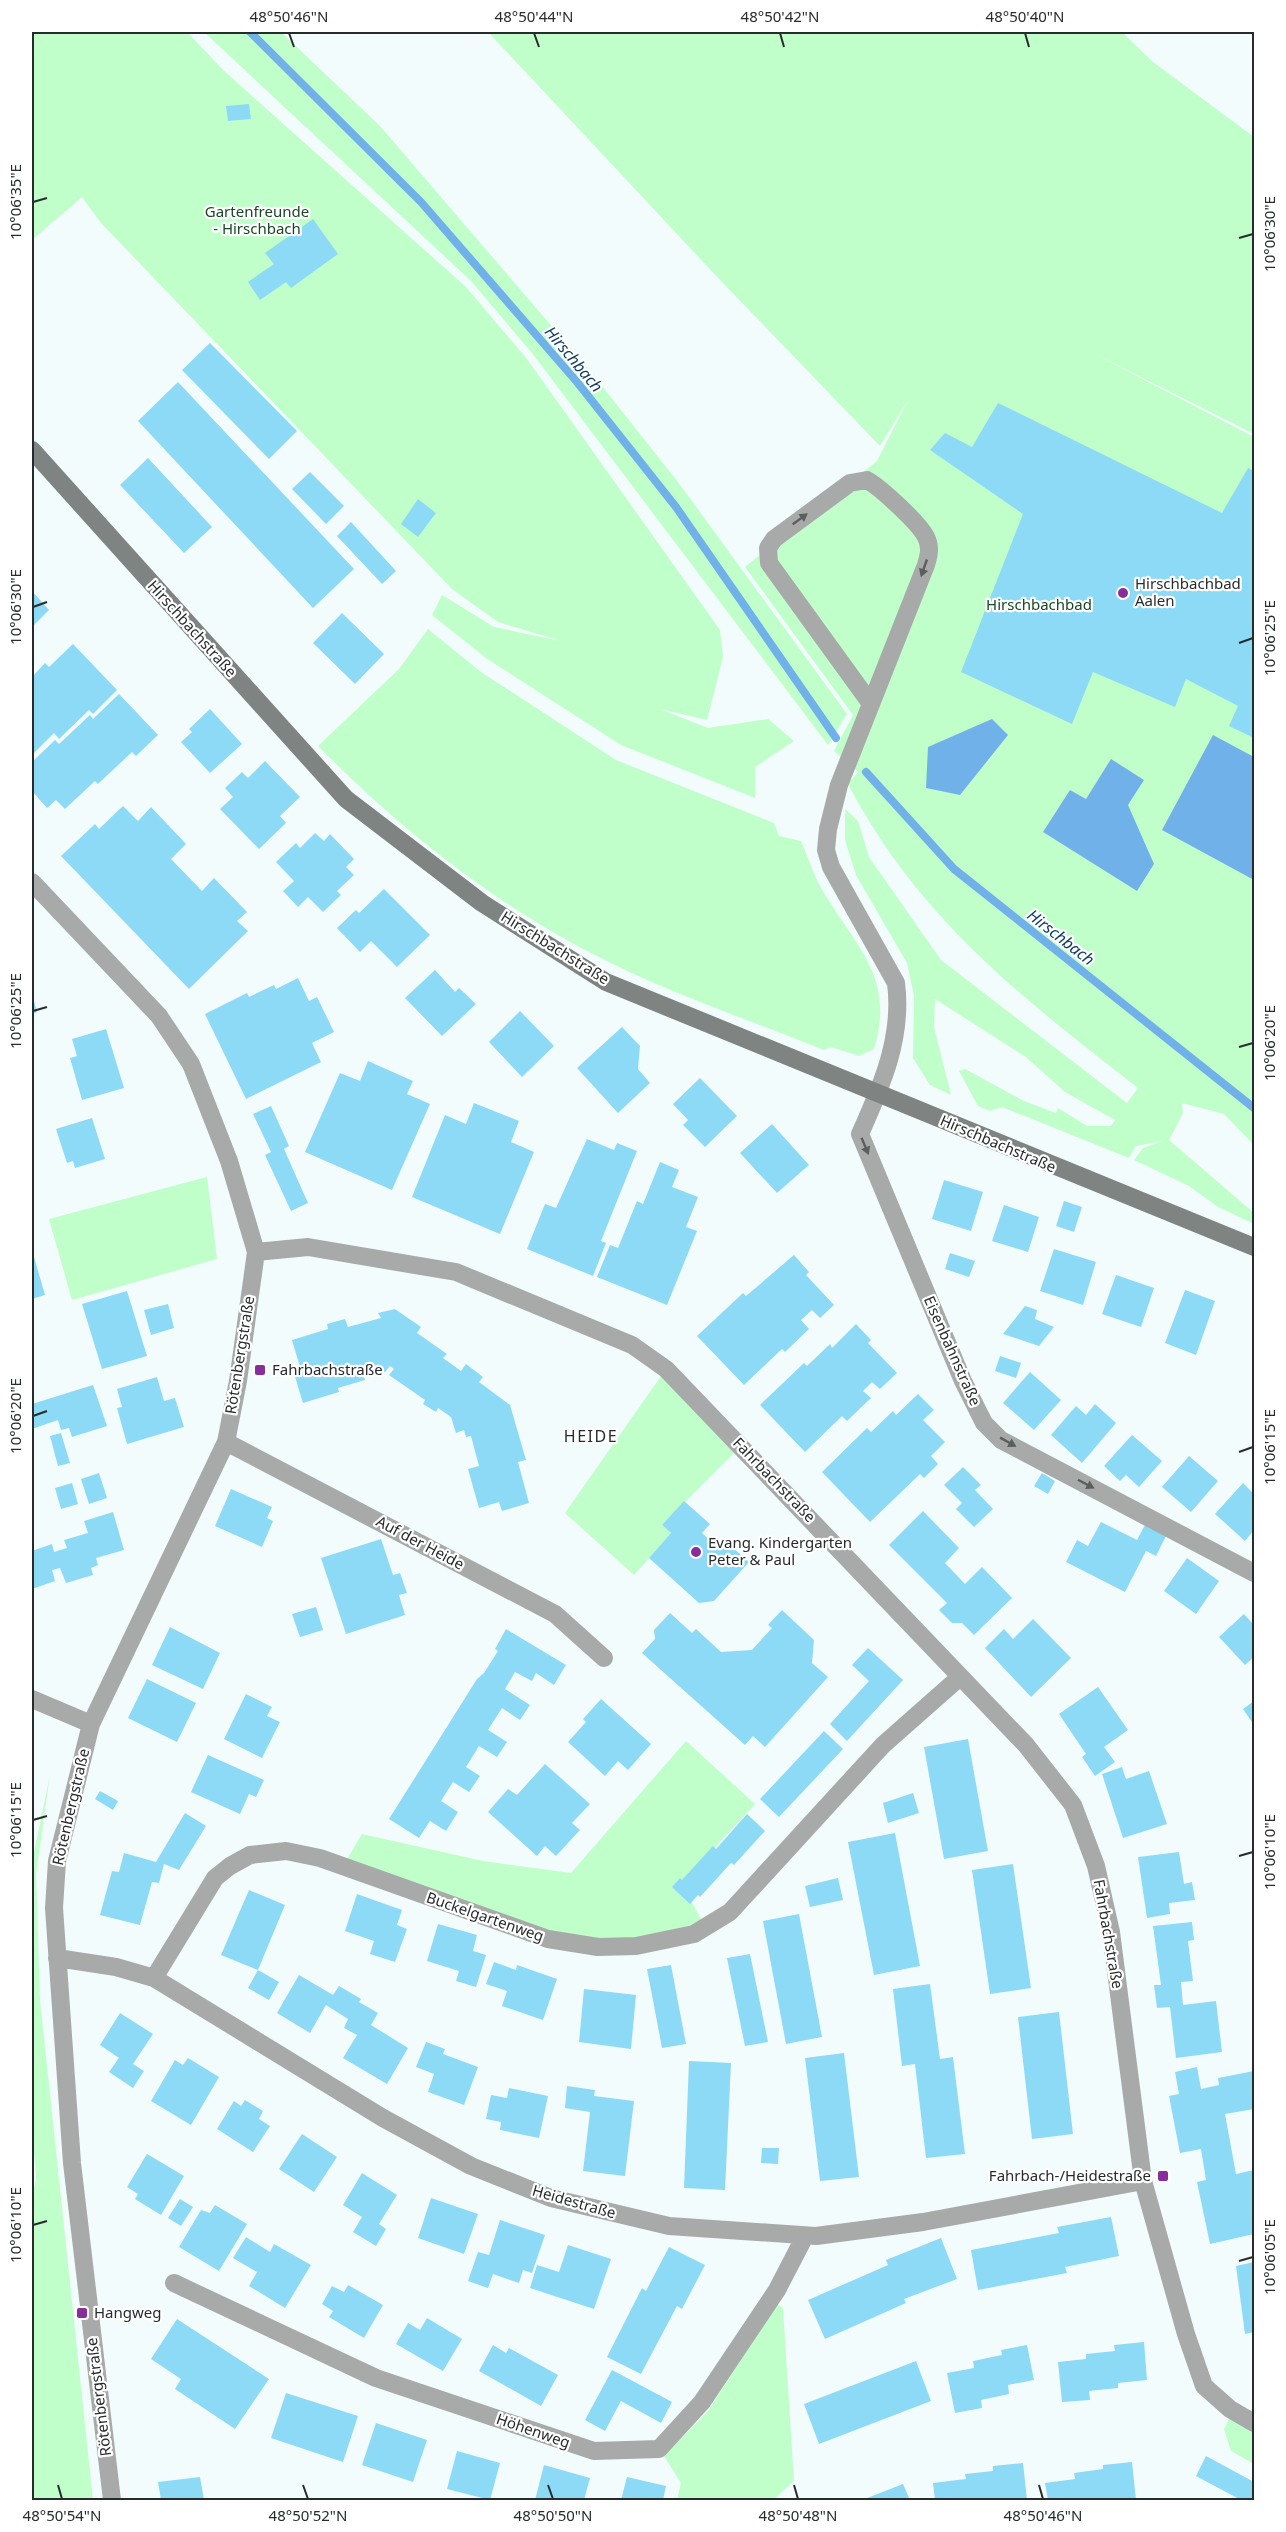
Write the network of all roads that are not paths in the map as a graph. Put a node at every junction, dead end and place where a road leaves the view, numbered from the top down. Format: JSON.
{"nodes":[{"id":1,"x":32,"y":450,"type":"edge"},
{"id":2,"x":871,"y":704,"type":"junction"},
{"id":3,"x":32,"y":882,"type":"edge"},
{"id":4,"x":879,"y":1093,"type":"junction"},
{"id":5,"x":1254,"y":1247,"type":"edge"},
{"id":6,"x":256,"y":1252,"type":"junction"},
{"id":7,"x":226,"y":1442,"type":"junction"},
{"id":8,"x":1254,"y":1573,"type":"edge"},
{"id":9,"x":604,"y":1658,"type":"dead end"},
{"id":10,"x":960,"y":1677,"type":"junction"},
{"id":11,"x":32,"y":1699,"type":"edge"},
{"id":12,"x":91,"y":1724,"type":"junction"},
{"id":13,"x":57,"y":1958,"type":"junction"},
{"id":14,"x":154,"y":1978,"type":"junction"},
{"id":15,"x":1143,"y":2181,"type":"junction"},
{"id":16,"x":805,"y":2236,"type":"junction"},
{"id":17,"x":174,"y":2283,"type":"dead end"},
{"id":18,"x":1254,"y":2424,"type":"edge"},
{"id":19,"x":112,"y":2500,"type":"edge"}],
"edges":[{"from":1,"to":4,"type":"street","name":"Hirschbachstraße"},
{"from":2,"to":2,"type":"street","name":"Eisenbahnstraße","one_way":true},
{"from":2,"to":4,"type":"street","name":"Eisenbahnstraße"},
{"from":3,"to":6,"type":"street"},
{"from":4,"to":5,"type":"street","name":"Hirschbachstraße"},
{"from":4,"to":8,"type":"street","name":"Eisenbahnstraße","one_way":true},
{"from":6,"to":7,"type":"street","name":"Rötenbergstraße"},
{"from":6,"to":10,"type":"street","name":"Fahrbachstraße"},
{"from":7,"to":9,"type":"street","name":"Auf der Heide"},
{"from":7,"to":12,"type":"street","name":"Rötenbergstraße"},
{"from":10,"to":14,"type":"street","name":"Buckelgartenweg"},
{"from":10,"to":15,"type":"street","name":"Fahrbachstraße"},
{"from":11,"to":12,"type":"street"},
{"from":12,"to":13,"type":"street","name":"Rötenbergstraße"},
{"from":13,"to":14,"type":"street","name":"Heidestraße"},
{"from":13,"to":19,"type":"street","name":"Rötenbergstraße"},
{"from":14,"to":16,"type":"street","name":"Heidestraße"},
{"from":15,"to":16,"type":"street","name":"Heidestraße"},
{"from":15,"to":18,"type":"street","name":"Fahrbachstraße"},
{"from":16,"to":17,"type":"street","name":"Höhenweg"}]}
